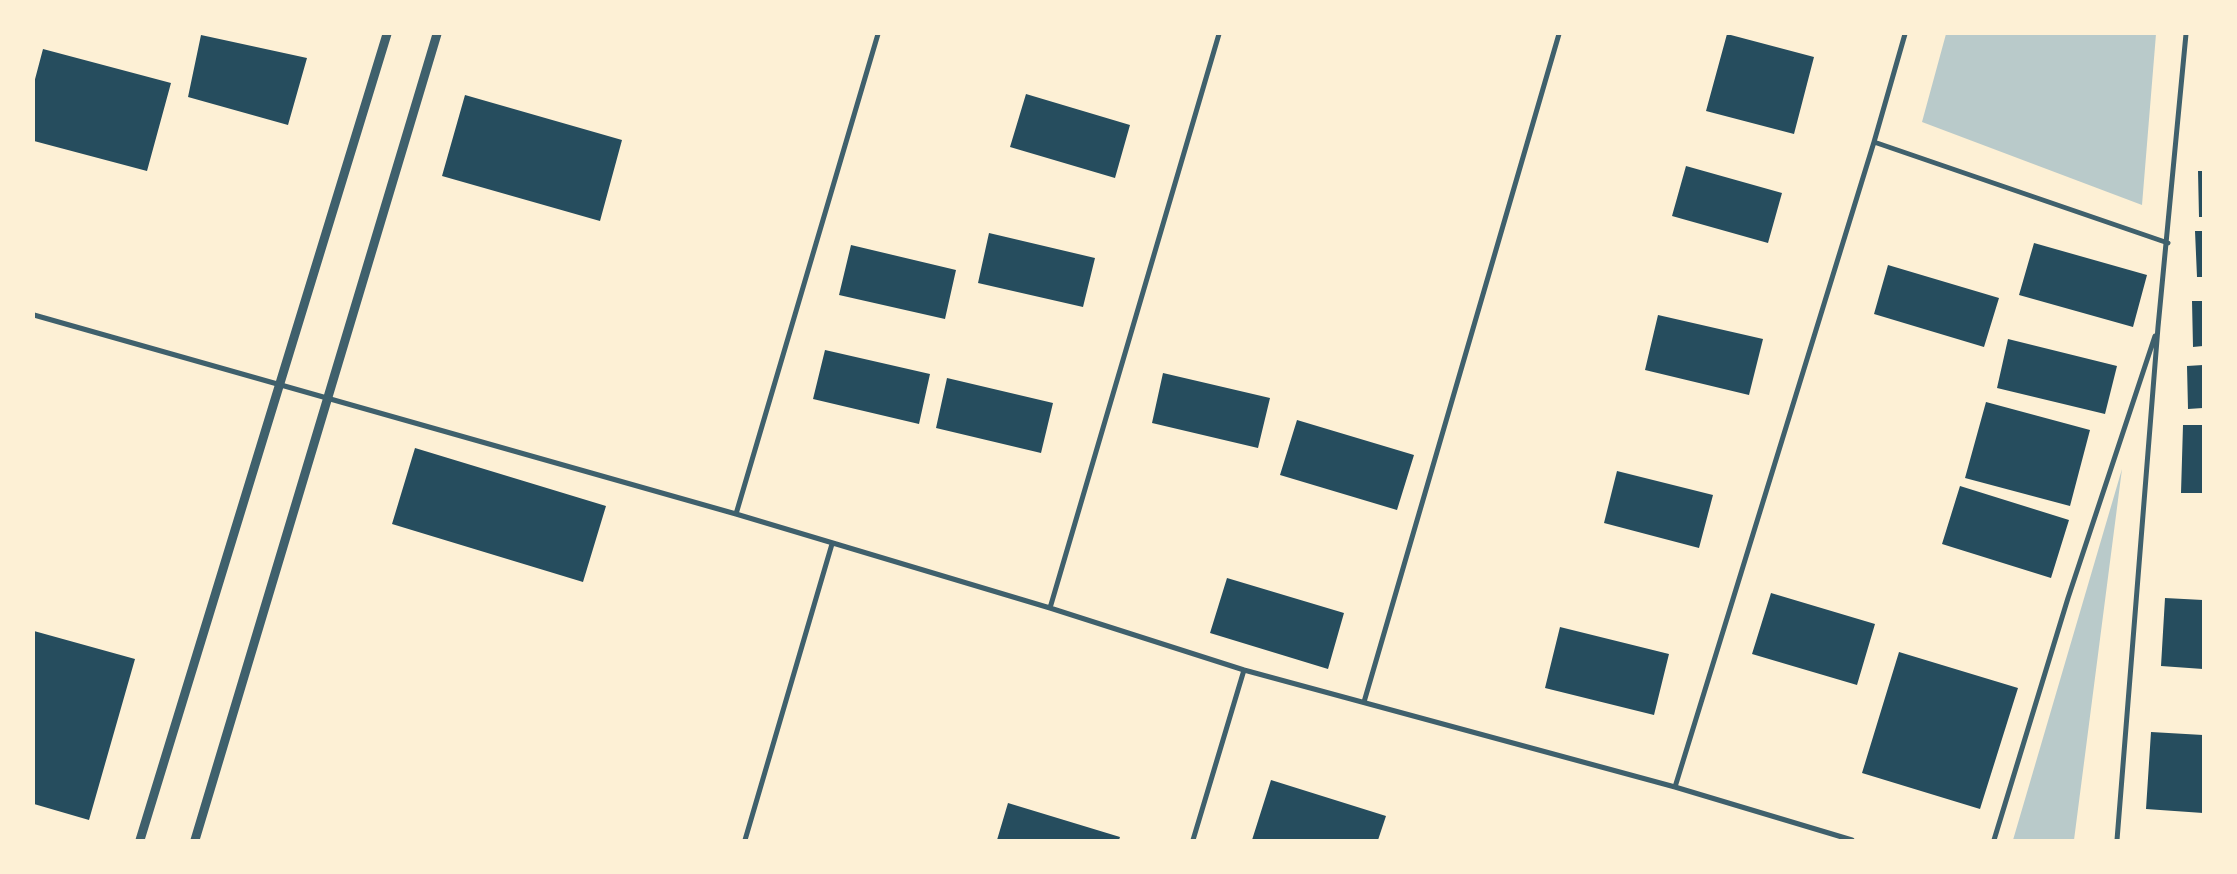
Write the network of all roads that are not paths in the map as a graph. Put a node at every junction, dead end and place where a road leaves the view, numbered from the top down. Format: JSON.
{"nodes":[{"id":1,"x":387,"y":34,"type":"edge"},
{"id":2,"x":437,"y":34,"type":"edge"},
{"id":3,"x":878,"y":34,"type":"edge"},
{"id":4,"x":1219,"y":34,"type":"edge"},
{"id":5,"x":1559,"y":34,"type":"edge"},
{"id":6,"x":1905,"y":34,"type":"edge"},
{"id":7,"x":2186,"y":34,"type":"edge"},
{"id":8,"x":1874,"y":142,"type":"junction"},
{"id":9,"x":2168,"y":243,"type":"junction"},
{"id":10,"x":34,"y":315,"type":"edge"},
{"id":11,"x":2158,"y":327,"type":"junction"},
{"id":12,"x":280,"y":385,"type":"junction"},
{"id":13,"x":329,"y":397,"type":"junction"},
{"id":14,"x":736,"y":514,"type":"junction"},
{"id":15,"x":832,"y":544,"type":"junction"},
{"id":16,"x":1050,"y":608,"type":"junction"},
{"id":17,"x":1244,"y":670,"type":"junction"},
{"id":18,"x":1364,"y":702,"type":"junction"},
{"id":19,"x":1675,"y":787,"type":"junction"},
{"id":20,"x":140,"y":840,"type":"edge"},
{"id":21,"x":196,"y":840,"type":"edge"},
{"id":22,"x":745,"y":840,"type":"edge"},
{"id":23,"x":1193,"y":840,"type":"edge"},
{"id":24,"x":1852,"y":840,"type":"edge"},
{"id":25,"x":1994,"y":840,"type":"edge"},
{"id":26,"x":2118,"y":840,"type":"edge"}],
"edges":[{"from":1,"to":12,"type":"street"},
{"from":2,"to":13,"type":"street"},
{"from":3,"to":14,"type":"street"},
{"from":4,"to":16,"type":"street"},
{"from":5,"to":18,"type":"street"},
{"from":6,"to":8,"type":"street"},
{"from":7,"to":9,"type":"street"},
{"from":8,"to":9,"type":"street"},
{"from":8,"to":19,"type":"street"},
{"from":9,"to":11,"type":"street"},
{"from":10,"to":12,"type":"street"},
{"from":11,"to":25,"type":"street"},
{"from":11,"to":26,"type":"street"},
{"from":12,"to":13,"type":"street"},
{"from":12,"to":20,"type":"street"},
{"from":13,"to":14,"type":"street"},
{"from":13,"to":21,"type":"street"},
{"from":14,"to":15,"type":"street"},
{"from":15,"to":16,"type":"street"},
{"from":15,"to":22,"type":"street"},
{"from":16,"to":17,"type":"street"},
{"from":17,"to":18,"type":"street"},
{"from":17,"to":23,"type":"street"},
{"from":18,"to":19,"type":"street"},
{"from":19,"to":24,"type":"street"}]}
